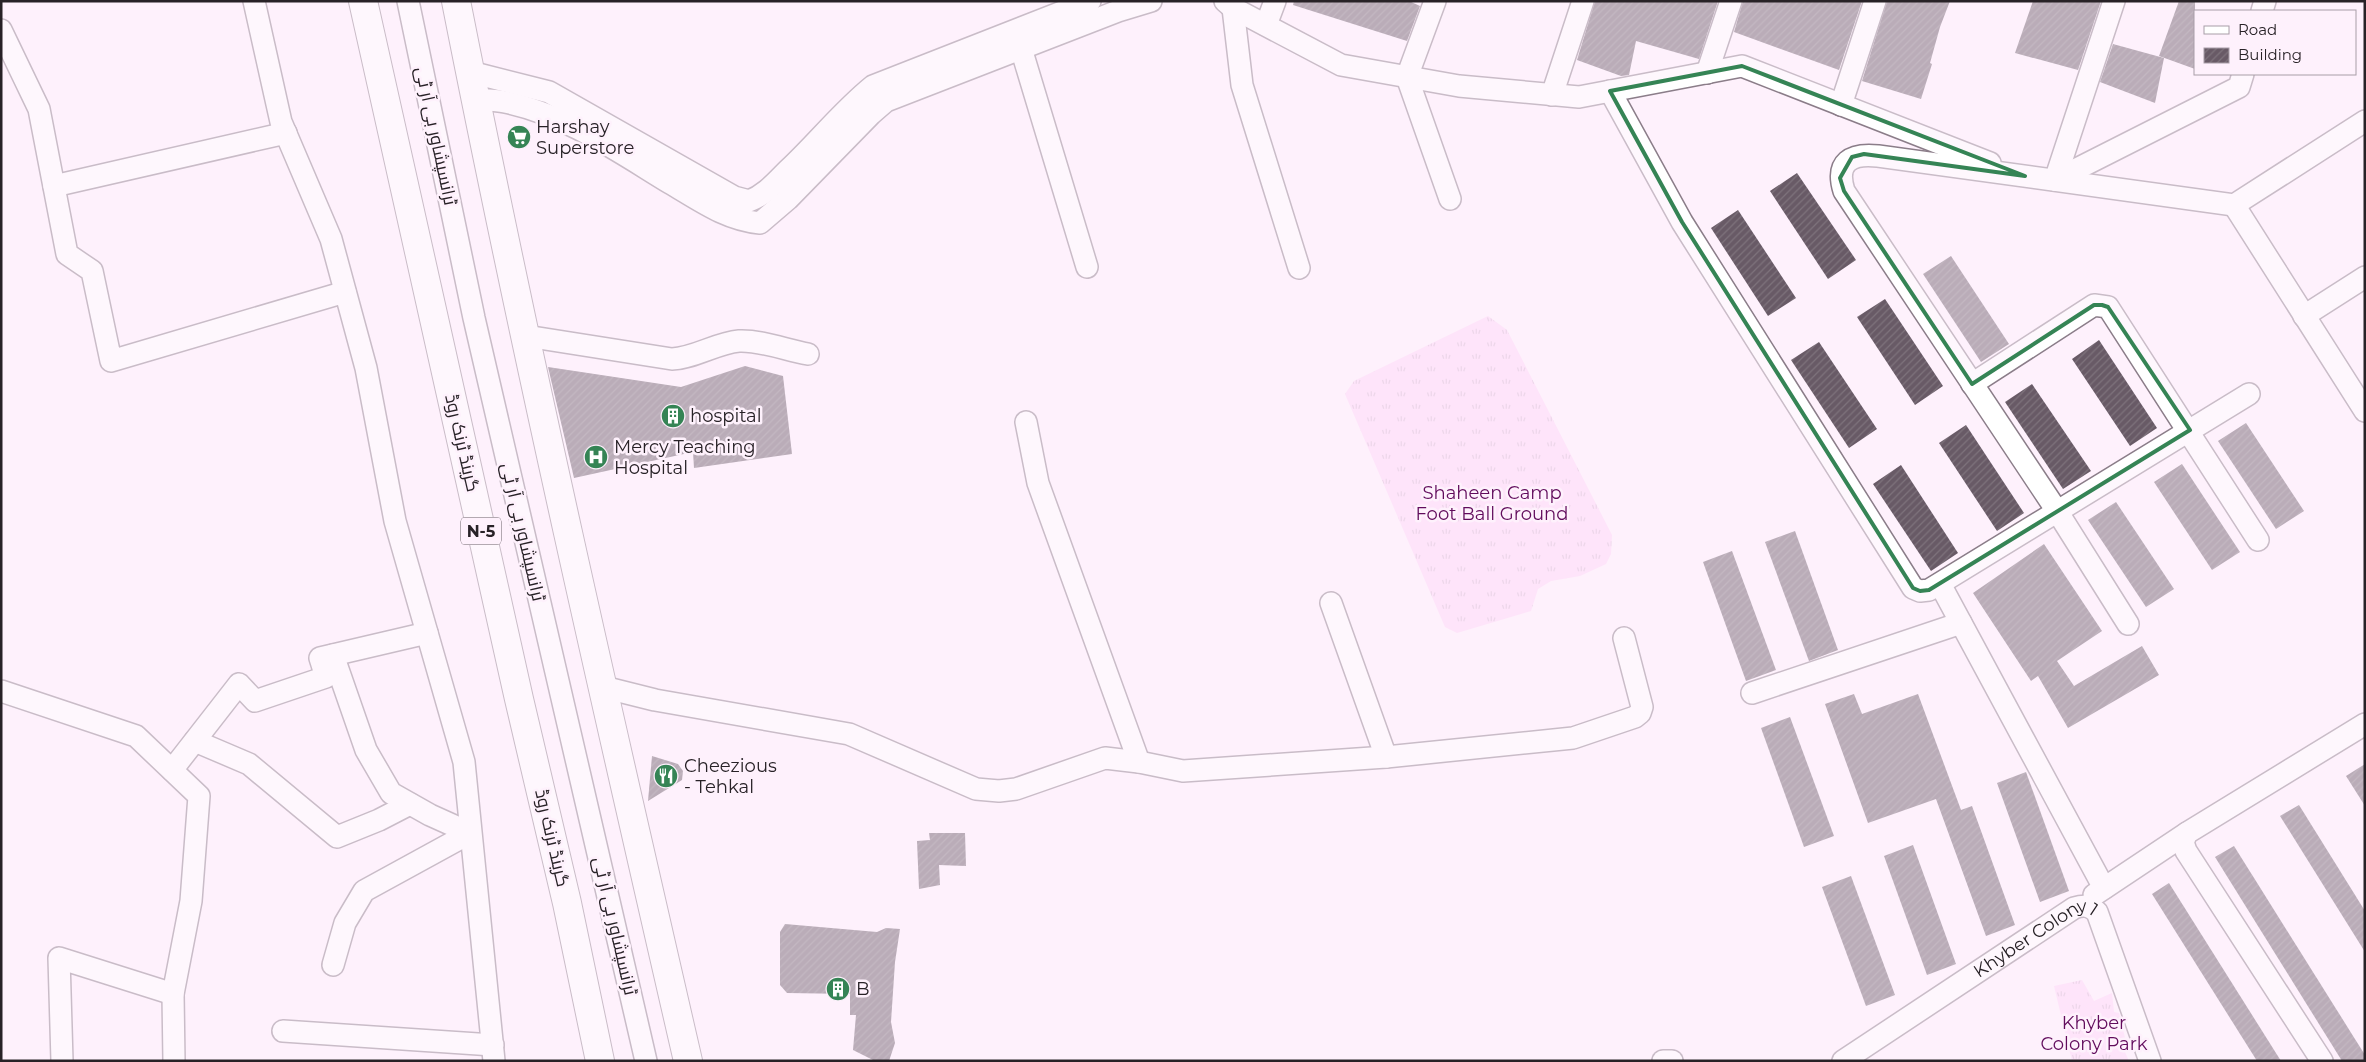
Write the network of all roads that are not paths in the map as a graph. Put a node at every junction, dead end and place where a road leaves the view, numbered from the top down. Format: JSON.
{"nodes":[{"id":1,"x":254,"y":1,"type":"edge"},
{"id":2,"x":363,"y":1,"type":"edge"},
{"id":3,"x":408,"y":1,"type":"edge"},
{"id":4,"x":456,"y":1,"type":"edge"},
{"id":5,"x":1090,"y":1,"type":"edge"},
{"id":6,"x":1151,"y":1,"type":"edge"},
{"id":7,"x":1276,"y":1,"type":"edge"},
{"id":8,"x":1434,"y":1,"type":"edge"},
{"id":9,"x":1583,"y":1,"type":"edge"},
{"id":10,"x":1731,"y":1,"type":"edge"},
{"id":11,"x":1875,"y":1,"type":"edge"},
{"id":12,"x":2114,"y":1,"type":"edge"},
{"id":13,"x":1229,"y":5,"type":"edge"},
{"id":14,"x":1266,"y":25,"type":"junction"},
{"id":15,"x":1,"y":30,"type":"edge"},
{"id":16,"x":1019,"y":40,"type":"junction"},
{"id":17,"x":470,"y":72,"type":"junction"},
{"id":18,"x":1707,"y":73,"type":"junction"},
{"id":19,"x":2243,"y":75,"type":"edge"},
{"id":20,"x":1406,"y":77,"type":"junction"},
{"id":21,"x":1610,"y":91,"type":"junction"},
{"id":22,"x":1552,"y":95,"type":"junction"},
{"id":23,"x":475,"y":99,"type":"junction"},
{"id":24,"x":1841,"y":105,"type":"junction"},
{"id":25,"x":2365,"y":121,"type":"edge"},
{"id":26,"x":286,"y":133,"type":"junction"},
{"id":27,"x":2025,"y":176,"type":"junction"},
{"id":28,"x":2055,"y":180,"type":"junction"},
{"id":29,"x":54,"y":186,"type":"junction"},
{"id":30,"x":1450,"y":199,"type":"dead end"},
{"id":31,"x":2234,"y":205,"type":"junction"},
{"id":32,"x":1087,"y":267,"type":"dead end"},
{"id":33,"x":1299,"y":268,"type":"dead end"},
{"id":34,"x":2365,"y":277,"type":"edge"},
{"id":35,"x":345,"y":292,"type":"junction"},
{"id":36,"x":2304,"y":316,"type":"junction"},
{"id":37,"x":526,"y":336,"type":"junction"},
{"id":38,"x":808,"y":354,"type":"dead end"},
{"id":39,"x":1972,"y":384,"type":"junction"},
{"id":40,"x":2249,"y":394,"type":"dead end"},
{"id":41,"x":2365,"y":411,"type":"edge"},
{"id":42,"x":1026,"y":422,"type":"dead end"},
{"id":43,"x":2190,"y":430,"type":"junction"},
{"id":44,"x":2057,"y":511,"type":"junction"},
{"id":45,"x":2258,"y":540,"type":"dead end"},
{"id":46,"x":1940,"y":584,"type":"junction"},
{"id":47,"x":1332,"y":603,"type":"dead end"},
{"id":48,"x":1961,"y":623,"type":"junction"},
{"id":49,"x":2128,"y":624,"type":"dead end"},
{"id":50,"x":427,"y":632,"type":"junction"},
{"id":51,"x":1624,"y":638,"type":"dead end"},
{"id":52,"x":333,"y":655,"type":"junction"},
{"id":53,"x":603,"y":687,"type":"junction"},
{"id":54,"x":1,"y":691,"type":"edge"},
{"id":55,"x":1752,"y":693,"type":"dead end"},
{"id":56,"x":2365,"y":724,"type":"edge"},
{"id":57,"x":195,"y":741,"type":"junction"},
{"id":58,"x":1386,"y":757,"type":"junction"},
{"id":59,"x":1139,"y":762,"type":"junction"},
{"id":60,"x":172,"y":770,"type":"junction"},
{"id":61,"x":410,"y":804,"type":"junction"},
{"id":62,"x":470,"y":832,"type":"junction"},
{"id":63,"x":2187,"y":833,"type":"junction"},
{"id":64,"x":2104,"y":888,"type":"junction"},
{"id":65,"x":2074,"y":908,"type":"junction"},
{"id":66,"x":333,"y":965,"type":"dead end"},
{"id":67,"x":172,"y":994,"type":"junction"},
{"id":68,"x":283,"y":1031,"type":"dead end"},
{"id":69,"x":494,"y":1053,"type":"edge"},
{"id":70,"x":62,"y":1061,"type":"edge"},
{"id":71,"x":174,"y":1061,"type":"edge"},
{"id":72,"x":600,"y":1061,"type":"edge"},
{"id":73,"x":646,"y":1061,"type":"edge"},
{"id":74,"x":688,"y":1061,"type":"edge"},
{"id":75,"x":1663,"y":1061,"type":"edge"},
{"id":76,"x":1672,"y":1061,"type":"edge"},
{"id":77,"x":1843,"y":1061,"type":"edge"},
{"id":78,"x":2150,"y":1061,"type":"edge"},
{"id":79,"x":2322,"y":1061,"type":"edge"}],
"edges":[{"from":1,"to":26,"type":"street"},
{"from":2,"to":72,"type":"highway","name":"گرینڈ ٹرنک روڈ","number":"N-5"},
{"from":3,"to":73,"type":"street","name":"ٹرانسپشاور بی آر ٹی"},
{"from":4,"to":17,"type":"highway"},
{"from":5,"to":16,"type":"street"},
{"from":6,"to":16,"type":"street"},
{"from":7,"to":14,"type":"street"},
{"from":8,"to":20,"type":"street"},
{"from":9,"to":22,"type":"street"},
{"from":10,"to":18,"type":"street"},
{"from":11,"to":24,"type":"street"},
{"from":12,"to":28,"type":"street"},
{"from":13,"to":14,"type":"street"},
{"from":13,"to":33,"type":"street"},
{"from":14,"to":20,"type":"street"},
{"from":15,"to":29,"type":"street"},
{"from":16,"to":17,"type":"street"},
{"from":16,"to":23,"type":"street"},
{"from":16,"to":32,"type":"street"},
{"from":17,"to":23,"type":"highway"},
{"from":18,"to":21,"type":"street"},
{"from":18,"to":24,"type":"street"},
{"from":19,"to":28,"type":"street"},
{"from":20,"to":22,"type":"street"},
{"from":20,"to":30,"type":"street"},
{"from":21,"to":22,"type":"street"},
{"from":21,"to":46,"type":"street"},
{"from":23,"to":37,"type":"highway"},
{"from":24,"to":27,"type":"street"},
{"from":25,"to":31,"type":"street"},
{"from":26,"to":29,"type":"street"},
{"from":26,"to":35,"type":"street"},
{"from":27,"to":28,"type":"street"},
{"from":27,"to":39,"type":"street"},
{"from":28,"to":31,"type":"street"},
{"from":29,"to":35,"type":"street"},
{"from":31,"to":36,"type":"street"},
{"from":34,"to":36,"type":"street"},
{"from":35,"to":50,"type":"street"},
{"from":36,"to":41,"type":"street"},
{"from":37,"to":38,"type":"street"},
{"from":37,"to":53,"type":"highway"},
{"from":39,"to":43,"type":"street"},
{"from":39,"to":44,"type":"street"},
{"from":40,"to":43,"type":"street"},
{"from":42,"to":59,"type":"street"},
{"from":43,"to":44,"type":"street"},
{"from":43,"to":45,"type":"street"},
{"from":44,"to":46,"type":"street"},
{"from":44,"to":49,"type":"street"},
{"from":46,"to":48,"type":"street"},
{"from":47,"to":58,"type":"street"},
{"from":48,"to":55,"type":"street"},
{"from":48,"to":64,"type":"street"},
{"from":50,"to":52,"type":"street"},
{"from":50,"to":62,"type":"street"},
{"from":51,"to":58,"type":"street"},
{"from":52,"to":57,"type":"street"},
{"from":52,"to":61,"type":"street"},
{"from":53,"to":59,"type":"street"},
{"from":53,"to":74,"type":"highway"},
{"from":54,"to":60,"type":"street"},
{"from":56,"to":63,"type":"street"},
{"from":57,"to":60,"type":"street"},
{"from":57,"to":61,"type":"street"},
{"from":58,"to":59,"type":"street"},
{"from":60,"to":67,"type":"street"},
{"from":61,"to":62,"type":"street"},
{"from":62,"to":66,"type":"street"},
{"from":62,"to":69,"type":"street"},
{"from":63,"to":64,"type":"street"},
{"from":63,"to":79,"type":"street"},
{"from":64,"to":65,"type":"street"},
{"from":65,"to":77,"type":"street","name":"Khyber Colony 1"},
{"from":65,"to":78,"type":"street","name":"Khyber Colony 1"},
{"from":67,"to":70,"type":"street"},
{"from":67,"to":71,"type":"street"},
{"from":68,"to":69,"type":"street"},
{"from":75,"to":76,"type":"street"}]}
